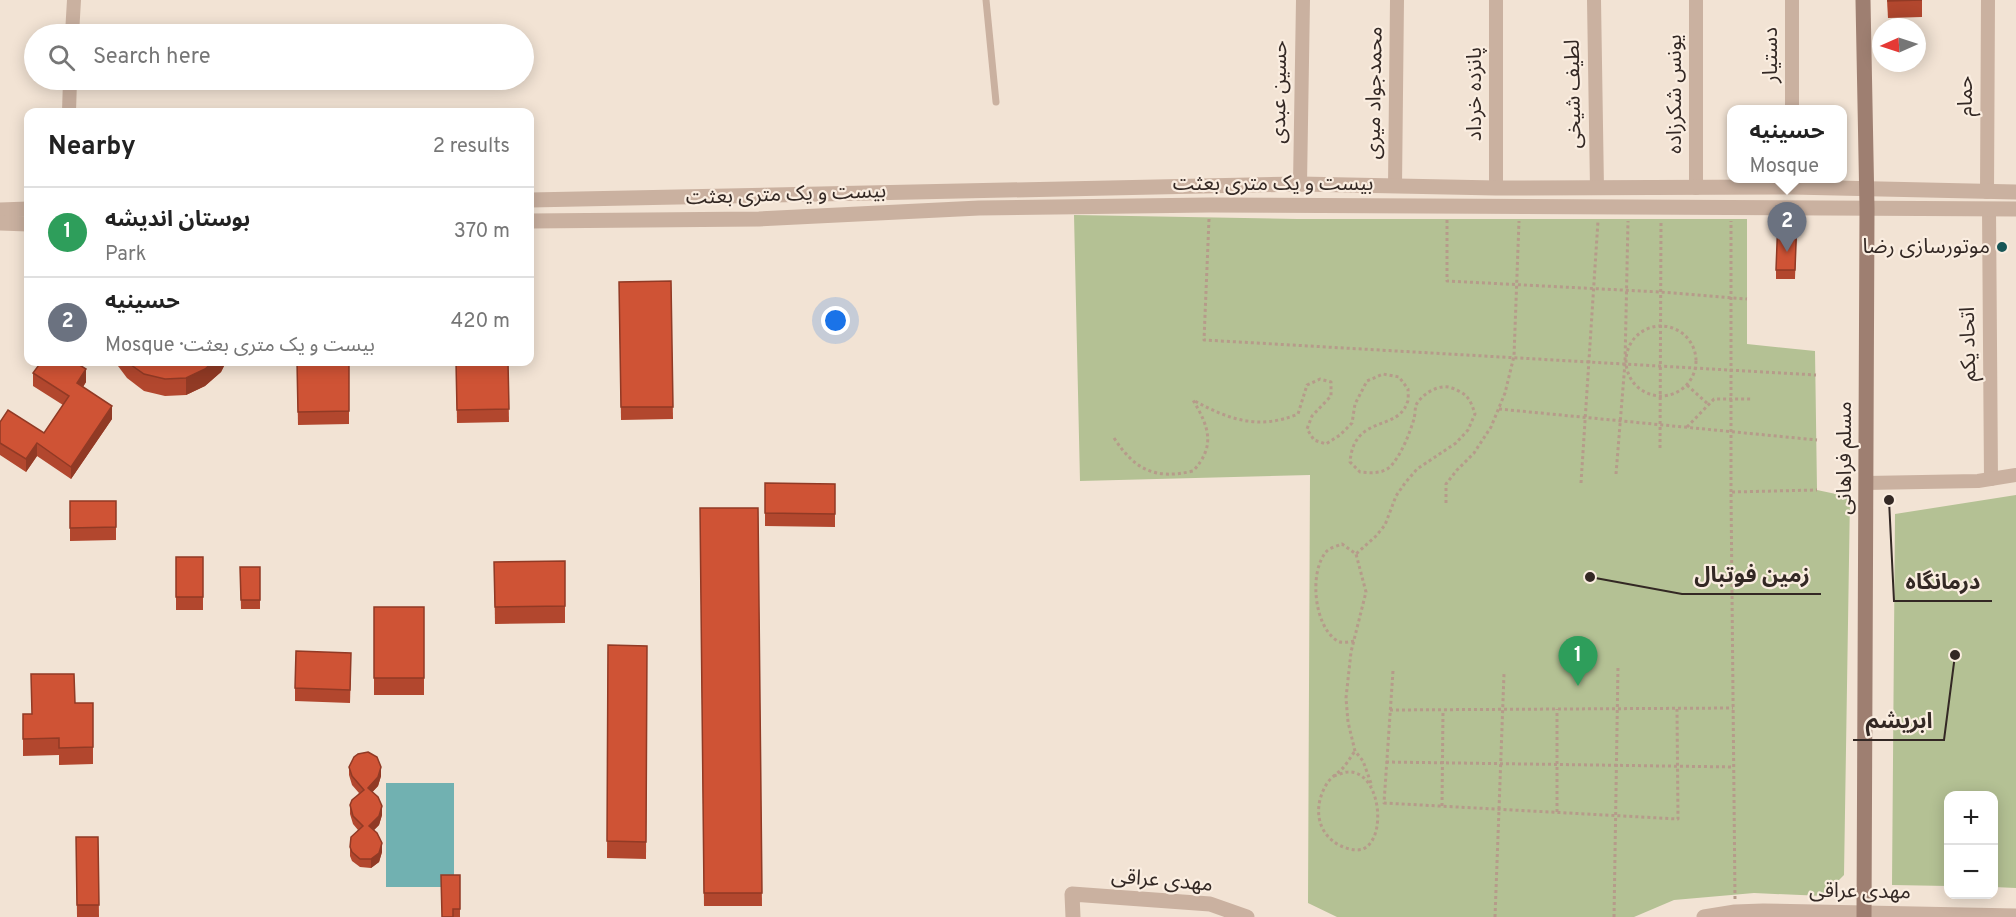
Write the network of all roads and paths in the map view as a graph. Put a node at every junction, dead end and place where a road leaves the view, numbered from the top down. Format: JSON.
{"nodes":[{"id":1,"x":74,"y":0,"type":"edge"},
{"id":2,"x":986,"y":0,"type":"edge"},
{"id":3,"x":1302,"y":0,"type":"edge"},
{"id":4,"x":1397,"y":0,"type":"edge"},
{"id":5,"x":1496,"y":0,"type":"edge"},
{"id":6,"x":1594,"y":0,"type":"edge"},
{"id":7,"x":1696,"y":0,"type":"edge"},
{"id":8,"x":1792,"y":0,"type":"edge"},
{"id":9,"x":1863,"y":0,"type":"edge"},
{"id":10,"x":1988,"y":0,"type":"edge"},
{"id":11,"x":73,"y":24,"type":"edge"},
{"id":12,"x":70,"y":90,"type":"edge"},
{"id":13,"x":996,"y":102,"type":"dead end"},
{"id":14,"x":1792,"y":105,"type":"edge"},
{"id":15,"x":69,"y":108,"type":"edge"},
{"id":16,"x":1792,"y":183,"type":"edge"},
{"id":17,"x":1300,"y":184,"type":"junction"},
{"id":18,"x":1395,"y":186,"type":"junction"},
{"id":19,"x":1496,"y":188,"type":"junction"},
{"id":20,"x":1597,"y":188,"type":"junction"},
{"id":21,"x":1696,"y":188,"type":"junction"},
{"id":22,"x":1866,"y":188,"type":"junction"},
{"id":23,"x":1987,"y":192,"type":"junction"},
{"id":24,"x":2016,"y":192,"type":"edge"},
{"id":25,"x":534,"y":200,"type":"edge"},
{"id":26,"x":1210,"y":205,"type":"junction"},
{"id":27,"x":1598,"y":207,"type":"junction"},
{"id":28,"x":1867,"y":208,"type":"junction"},
{"id":29,"x":2016,"y":208,"type":"edge"},
{"id":30,"x":24,"y":209,"type":"edge"},
{"id":31,"x":1989,"y":209,"type":"junction"},
{"id":32,"x":0,"y":210,"type":"edge"},
{"id":33,"x":1447,"y":219,"type":"dead end"},
{"id":34,"x":1519,"y":219,"type":"dead end"},
{"id":35,"x":1628,"y":219,"type":"dead end"},
{"id":36,"x":1661,"y":219,"type":"dead end"},
{"id":37,"x":1731,"y":219,"type":"dead end"},
{"id":38,"x":534,"y":221,"type":"edge"},
{"id":39,"x":0,"y":223,"type":"edge"},
{"id":40,"x":24,"y":224,"type":"edge"},
{"id":41,"x":1517,"y":285,"type":"junction"},
{"id":42,"x":1594,"y":290,"type":"junction"},
{"id":43,"x":1626,"y":290,"type":"junction"},
{"id":44,"x":1660,"y":292,"type":"junction"},
{"id":45,"x":1731,"y":298,"type":"junction"},
{"id":46,"x":1747,"y":299,"type":"dead end"},
{"id":47,"x":1660,"y":326,"type":"junction"},
{"id":48,"x":1514,"y":357,"type":"junction"},
{"id":49,"x":1589,"y":361,"type":"junction"},
{"id":50,"x":1625,"y":363,"type":"junction"},
{"id":51,"x":1660,"y":366,"type":"junction"},
{"id":52,"x":1695,"y":368,"type":"junction"},
{"id":53,"x":1731,"y":370,"type":"junction"},
{"id":54,"x":1816,"y":375,"type":"dead end"},
{"id":55,"x":1687,"y":385,"type":"junction"},
{"id":56,"x":1660,"y":397,"type":"junction"},
{"id":57,"x":1731,"y":398,"type":"junction"},
{"id":58,"x":1751,"y":399,"type":"dead end"},
{"id":59,"x":1708,"y":404,"type":"junction"},
{"id":60,"x":1499,"y":409,"type":"junction"},
{"id":61,"x":1586,"y":417,"type":"junction"},
{"id":62,"x":1620,"y":421,"type":"junction"},
{"id":63,"x":1660,"y":424,"type":"junction"},
{"id":64,"x":1687,"y":427,"type":"junction"},
{"id":65,"x":1731,"y":432,"type":"junction"},
{"id":66,"x":1114,"y":438,"type":"dead end"},
{"id":67,"x":1816,"y":440,"type":"dead end"},
{"id":68,"x":1660,"y":448,"type":"dead end"},
{"id":69,"x":1616,"y":474,"type":"dead end"},
{"id":70,"x":2016,"y":475,"type":"edge"},
{"id":71,"x":1991,"y":479,"type":"junction"},
{"id":72,"x":1581,"y":483,"type":"dead end"},
{"id":73,"x":1866,"y":483,"type":"junction"},
{"id":74,"x":1817,"y":490,"type":"dead end"},
{"id":75,"x":1731,"y":492,"type":"junction"},
{"id":76,"x":1446,"y":503,"type":"dead end"},
{"id":77,"x":1356,"y":554,"type":"junction"},
{"id":78,"x":1354,"y":641,"type":"junction"},
{"id":79,"x":1618,"y":665,"type":"dead end"},
{"id":80,"x":1393,"y":671,"type":"dead end"},
{"id":81,"x":1504,"y":674,"type":"dead end"},
{"id":82,"x":1733,"y":708,"type":"junction"},
{"id":83,"x":1617,"y":709,"type":"junction"},
{"id":84,"x":1677,"y":709,"type":"junction"},
{"id":85,"x":1390,"y":710,"type":"junction"},
{"id":86,"x":1443,"y":710,"type":"junction"},
{"id":87,"x":1503,"y":710,"type":"junction"},
{"id":88,"x":1557,"y":710,"type":"junction"},
{"id":89,"x":1354,"y":752,"type":"junction"},
{"id":90,"x":1386,"y":762,"type":"junction"},
{"id":91,"x":1443,"y":763,"type":"junction"},
{"id":92,"x":1501,"y":764,"type":"junction"},
{"id":93,"x":1557,"y":765,"type":"junction"},
{"id":94,"x":1616,"y":765,"type":"junction"},
{"id":95,"x":1678,"y":766,"type":"junction"},
{"id":96,"x":1734,"y":767,"type":"junction"},
{"id":97,"x":1334,"y":776,"type":"junction"},
{"id":98,"x":1372,"y":786,"type":"junction"},
{"id":99,"x":1443,"y":806,"type":"junction"},
{"id":100,"x":1499,"y":809,"type":"junction"},
{"id":101,"x":1557,"y":812,"type":"junction"},
{"id":102,"x":1616,"y":816,"type":"junction"},
{"id":103,"x":1210,"y":910,"type":"edge"},
{"id":104,"x":1735,"y":912,"type":"junction"},
{"id":105,"x":1763,"y":914,"type":"edge"},
{"id":106,"x":1864,"y":915,"type":"edge"},
{"id":107,"x":2016,"y":916,"type":"edge"},
{"id":108,"x":1073,"y":917,"type":"edge"},
{"id":109,"x":1247,"y":917,"type":"edge"},
{"id":110,"x":1495,"y":917,"type":"edge"},
{"id":111,"x":1614,"y":917,"type":"edge"},
{"id":112,"x":1704,"y":917,"type":"edge"}],
"edges":[{"from":1,"to":11,"type":"street"},
{"from":2,"to":13,"type":"lane"},
{"from":3,"to":17,"type":"street","name":"حسین عبدی"},
{"from":4,"to":18,"type":"street","name":"محمدجواد میری"},
{"from":5,"to":19,"type":"street","name":"پانزده خرداد"},
{"from":6,"to":20,"type":"street","name":"لطیف شیخی"},
{"from":7,"to":21,"type":"street","name":"یونس شکرزاده"},
{"from":8,"to":14,"type":"street","name":"دستیار"},
{"from":9,"to":22,"type":"main road","name":"مسلم فراهانی"},
{"from":10,"to":23,"type":"street","name":"حمام"},
{"from":12,"to":15,"type":"street"},
{"from":16,"to":21,"type":"street","name":"بیست و یک متری بعثت"},
{"from":16,"to":22,"type":"street","name":"بیست و یک متری بعثت"},
{"from":17,"to":18,"type":"street","name":"بیست و یک متری بعثت"},
{"from":17,"to":25,"type":"street","name":"بیست و یک متری بعثت"},
{"from":18,"to":19,"type":"street","name":"بیست و یک متری بعثت"},
{"from":19,"to":20,"type":"street","name":"بیست و یک متری بعثت"},
{"from":20,"to":21,"type":"street","name":"بیست و یک متری بعثت"},
{"from":22,"to":23,"type":"street","name":"بیست و یک متری بعثت"},
{"from":22,"to":28,"type":"main road","name":"مسلم فراهانی"},
{"from":23,"to":24,"type":"street","name":"بیست و یک متری بعثت"},
{"from":26,"to":27,"type":"street","name":"بیست و یک متری بعثت"},
{"from":26,"to":38,"type":"street","name":"بیست و یک متری بعثت"},
{"from":26,"to":48,"type":"path"},
{"from":27,"to":28,"type":"street","name":"بیست و یک متری بعثت"},
{"from":27,"to":42,"type":"path"},
{"from":28,"to":31,"type":"street","name":"بیست و یک متری بعثت"},
{"from":28,"to":73,"type":"main road","name":"مسلم فراهانی"},
{"from":29,"to":31,"type":"street","name":"بیست و یک متری بعثت"},
{"from":30,"to":32,"type":"street"},
{"from":31,"to":71,"type":"street","name":"اتحاد یکم"},
{"from":33,"to":41,"type":"path"},
{"from":34,"to":41,"type":"path"},
{"from":35,"to":43,"type":"path"},
{"from":36,"to":44,"type":"path"},
{"from":37,"to":45,"type":"path"},
{"from":39,"to":40,"type":"street"},
{"from":41,"to":42,"type":"path"},
{"from":41,"to":48,"type":"path"},
{"from":42,"to":43,"type":"path"},
{"from":42,"to":49,"type":"path"},
{"from":43,"to":44,"type":"path"},
{"from":43,"to":50,"type":"path"},
{"from":44,"to":45,"type":"path"},
{"from":44,"to":47,"type":"path"},
{"from":45,"to":46,"type":"path"},
{"from":45,"to":53,"type":"path"},
{"from":47,"to":50,"type":"path"},
{"from":47,"to":51,"type":"path"},
{"from":47,"to":52,"type":"path"},
{"from":48,"to":49,"type":"path"},
{"from":48,"to":60,"type":"path"},
{"from":49,"to":50,"type":"path"},
{"from":49,"to":61,"type":"path"},
{"from":50,"to":51,"type":"path"},
{"from":50,"to":56,"type":"path"},
{"from":50,"to":62,"type":"path"},
{"from":51,"to":52,"type":"path"},
{"from":51,"to":56,"type":"path"},
{"from":52,"to":53,"type":"path"},
{"from":52,"to":55,"type":"path"},
{"from":53,"to":54,"type":"path"},
{"from":53,"to":57,"type":"path"},
{"from":55,"to":56,"type":"path"},
{"from":55,"to":59,"type":"path"},
{"from":56,"to":63,"type":"path"},
{"from":57,"to":58,"type":"path"},
{"from":57,"to":59,"type":"path"},
{"from":57,"to":65,"type":"path"},
{"from":59,"to":64,"type":"path"},
{"from":60,"to":61,"type":"path"},
{"from":60,"to":76,"type":"path"},
{"from":61,"to":62,"type":"path"},
{"from":61,"to":72,"type":"path"},
{"from":62,"to":63,"type":"path"},
{"from":62,"to":69,"type":"path"},
{"from":63,"to":64,"type":"path"},
{"from":63,"to":68,"type":"path"},
{"from":64,"to":65,"type":"path"},
{"from":65,"to":67,"type":"path"},
{"from":65,"to":75,"type":"path"},
{"from":66,"to":77,"type":"path"},
{"from":70,"to":71,"type":"street"},
{"from":71,"to":73,"type":"street"},
{"from":73,"to":106,"type":"main road","name":"مسلم فراهانی"},
{"from":74,"to":75,"type":"path"},
{"from":75,"to":82,"type":"path"},
{"from":77,"to":78,"type":"path"},
{"from":77,"to":78,"type":"path"},
{"from":78,"to":89,"type":"path"},
{"from":79,"to":83,"type":"path"},
{"from":80,"to":85,"type":"path"},
{"from":81,"to":87,"type":"path"},
{"from":82,"to":84,"type":"path"},
{"from":82,"to":96,"type":"path"},
{"from":83,"to":84,"type":"path"},
{"from":83,"to":88,"type":"path"},
{"from":83,"to":94,"type":"path"},
{"from":84,"to":95,"type":"path"},
{"from":85,"to":86,"type":"path"},
{"from":85,"to":90,"type":"path"},
{"from":86,"to":87,"type":"path"},
{"from":86,"to":91,"type":"path"},
{"from":87,"to":88,"type":"path"},
{"from":87,"to":92,"type":"path"},
{"from":88,"to":93,"type":"path"},
{"from":89,"to":97,"type":"path"},
{"from":89,"to":98,"type":"path"},
{"from":90,"to":91,"type":"path"},
{"from":90,"to":99,"type":"path"},
{"from":91,"to":92,"type":"path"},
{"from":91,"to":99,"type":"path"},
{"from":92,"to":93,"type":"path"},
{"from":92,"to":100,"type":"path"},
{"from":93,"to":94,"type":"path"},
{"from":93,"to":101,"type":"path"},
{"from":94,"to":95,"type":"path"},
{"from":94,"to":102,"type":"path"},
{"from":95,"to":96,"type":"path"},
{"from":95,"to":102,"type":"path"},
{"from":96,"to":104,"type":"path"},
{"from":97,"to":98,"type":"path"},
{"from":97,"to":98,"type":"path"},
{"from":99,"to":100,"type":"path"},
{"from":100,"to":101,"type":"path"},
{"from":100,"to":110,"type":"path"},
{"from":101,"to":102,"type":"path"},
{"from":102,"to":111,"type":"path"},
{"from":103,"to":108,"type":"street","name":"مهدی عراقی"},
{"from":103,"to":109,"type":"street","name":"مهدی عراقی"},
{"from":104,"to":105,"type":"street","name":"مهدی عراقی"},
{"from":104,"to":112,"type":"street","name":"مهدی عراقی"},
{"from":105,"to":106,"type":"street","name":"مهدی عراقی"},
{"from":106,"to":107,"type":"street","name":"مهدی عراقی"}]}
